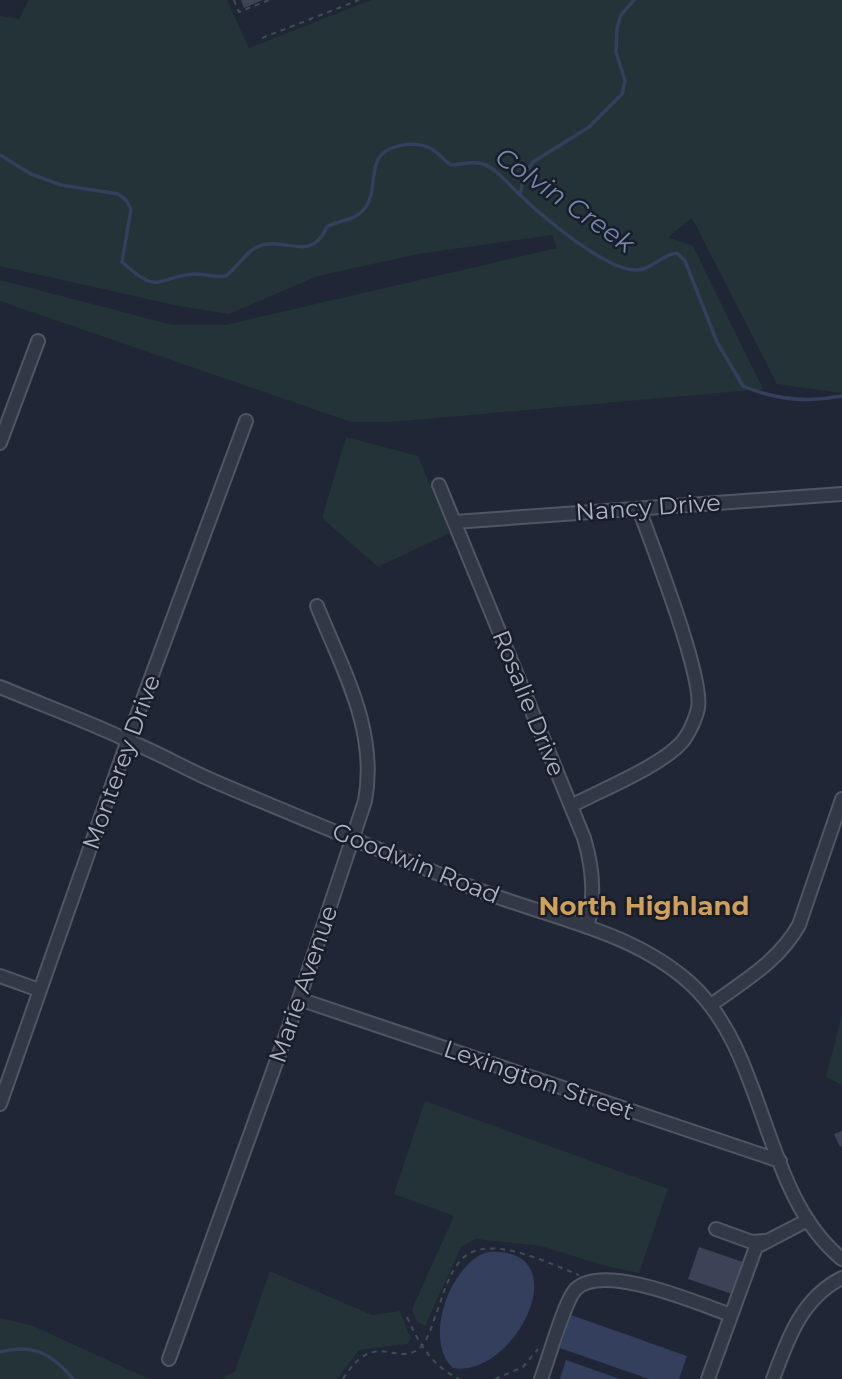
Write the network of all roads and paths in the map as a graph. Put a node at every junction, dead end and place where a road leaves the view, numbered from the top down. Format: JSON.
{"nodes":[{"id":1,"x":234,"y":0,"type":"edge"},
{"id":2,"x":269,"y":0,"type":"edge"},
{"id":3,"x":359,"y":0,"type":"edge"},
{"id":4,"x":262,"y":38,"type":"dead end"},
{"id":5,"x":38,"y":341,"type":"dead end"},
{"id":6,"x":246,"y":421,"type":"dead end"},
{"id":7,"x":0,"y":443,"type":"edge"},
{"id":8,"x":439,"y":485,"type":"dead end"},
{"id":9,"x":842,"y":494,"type":"edge"},
{"id":10,"x":639,"y":509,"type":"junction"},
{"id":11,"x":454,"y":522,"type":"junction"},
{"id":12,"x":317,"y":606,"type":"dead end"},
{"id":13,"x":0,"y":687,"type":"edge"},
{"id":14,"x":128,"y":740,"type":"junction"},
{"id":15,"x":842,"y":799,"type":"edge"},
{"id":16,"x":571,"y":806,"type":"junction"},
{"id":17,"x":354,"y":838,"type":"junction"},
{"id":18,"x":587,"y":927,"type":"junction"},
{"id":19,"x":0,"y":976,"type":"edge"},
{"id":20,"x":39,"y":990,"type":"junction"},
{"id":21,"x":299,"y":999,"type":"junction"},
{"id":22,"x":711,"y":1005,"type":"junction"},
{"id":23,"x":0,"y":1104,"type":"edge"},
{"id":24,"x":780,"y":1161,"type":"junction"},
{"id":25,"x":808,"y":1220,"type":"junction"},
{"id":26,"x":716,"y":1229,"type":"dead end"},
{"id":27,"x":764,"y":1241,"type":"junction"},
{"id":28,"x":842,"y":1259,"type":"edge"},
{"id":29,"x":842,"y":1278,"type":"edge"},
{"id":30,"x":595,"y":1281,"type":"junction"},
{"id":31,"x":731,"y":1315,"type":"junction"},
{"id":32,"x":407,"y":1317,"type":"dead end"},
{"id":33,"x":422,"y":1346,"type":"junction"},
{"id":34,"x":539,"y":1348,"type":"dead end"},
{"id":35,"x":169,"y":1359,"type":"dead end"},
{"id":36,"x":343,"y":1379,"type":"edge"},
{"id":37,"x":459,"y":1379,"type":"edge"},
{"id":38,"x":495,"y":1379,"type":"edge"},
{"id":39,"x":541,"y":1379,"type":"edge"},
{"id":40,"x":708,"y":1379,"type":"edge"},
{"id":41,"x":773,"y":1379,"type":"edge"}],
"edges":[{"from":1,"to":2,"type":"path"},
{"from":3,"to":4,"type":"path"},
{"from":5,"to":7,"type":"street"},
{"from":6,"to":14,"type":"street","name":"Monterey Drive"},
{"from":8,"to":11,"type":"street","name":"Rosalie Drive"},
{"from":9,"to":10,"type":"street","name":"Nancy Drive"},
{"from":10,"to":11,"type":"street","name":"Nancy Drive"},
{"from":10,"to":16,"type":"street"},
{"from":11,"to":16,"type":"street","name":"Rosalie Drive"},
{"from":12,"to":17,"type":"street","name":"Marie Avenue"},
{"from":13,"to":14,"type":"street","name":"Goodwin Road"},
{"from":14,"to":17,"type":"street","name":"Goodwin Road"},
{"from":14,"to":20,"type":"street","name":"Monterey Drive"},
{"from":15,"to":22,"type":"street"},
{"from":16,"to":18,"type":"street","name":"Rosalie Drive"},
{"from":17,"to":18,"type":"street","name":"Goodwin Road"},
{"from":17,"to":21,"type":"street","name":"Marie Avenue"},
{"from":18,"to":22,"type":"street","name":"Goodwin Road"},
{"from":19,"to":20,"type":"street"},
{"from":20,"to":23,"type":"street","name":"Monterey Drive"},
{"from":21,"to":24,"type":"street","name":"Lexington Street"},
{"from":21,"to":35,"type":"street","name":"Marie Avenue"},
{"from":22,"to":24,"type":"street","name":"Goodwin Road"},
{"from":24,"to":25,"type":"street","name":"Goodwin Road"},
{"from":25,"to":27,"type":"street"},
{"from":25,"to":28,"type":"street","name":"Goodwin Road"},
{"from":26,"to":27,"type":"street"},
{"from":27,"to":31,"type":"street"},
{"from":29,"to":41,"type":"street"},
{"from":30,"to":31,"type":"street"},
{"from":30,"to":33,"type":"path"},
{"from":30,"to":39,"type":"street"},
{"from":31,"to":40,"type":"street"},
{"from":32,"to":33,"type":"path"},
{"from":33,"to":36,"type":"path"},
{"from":33,"to":37,"type":"path"},
{"from":34,"to":38,"type":"path"}]}
